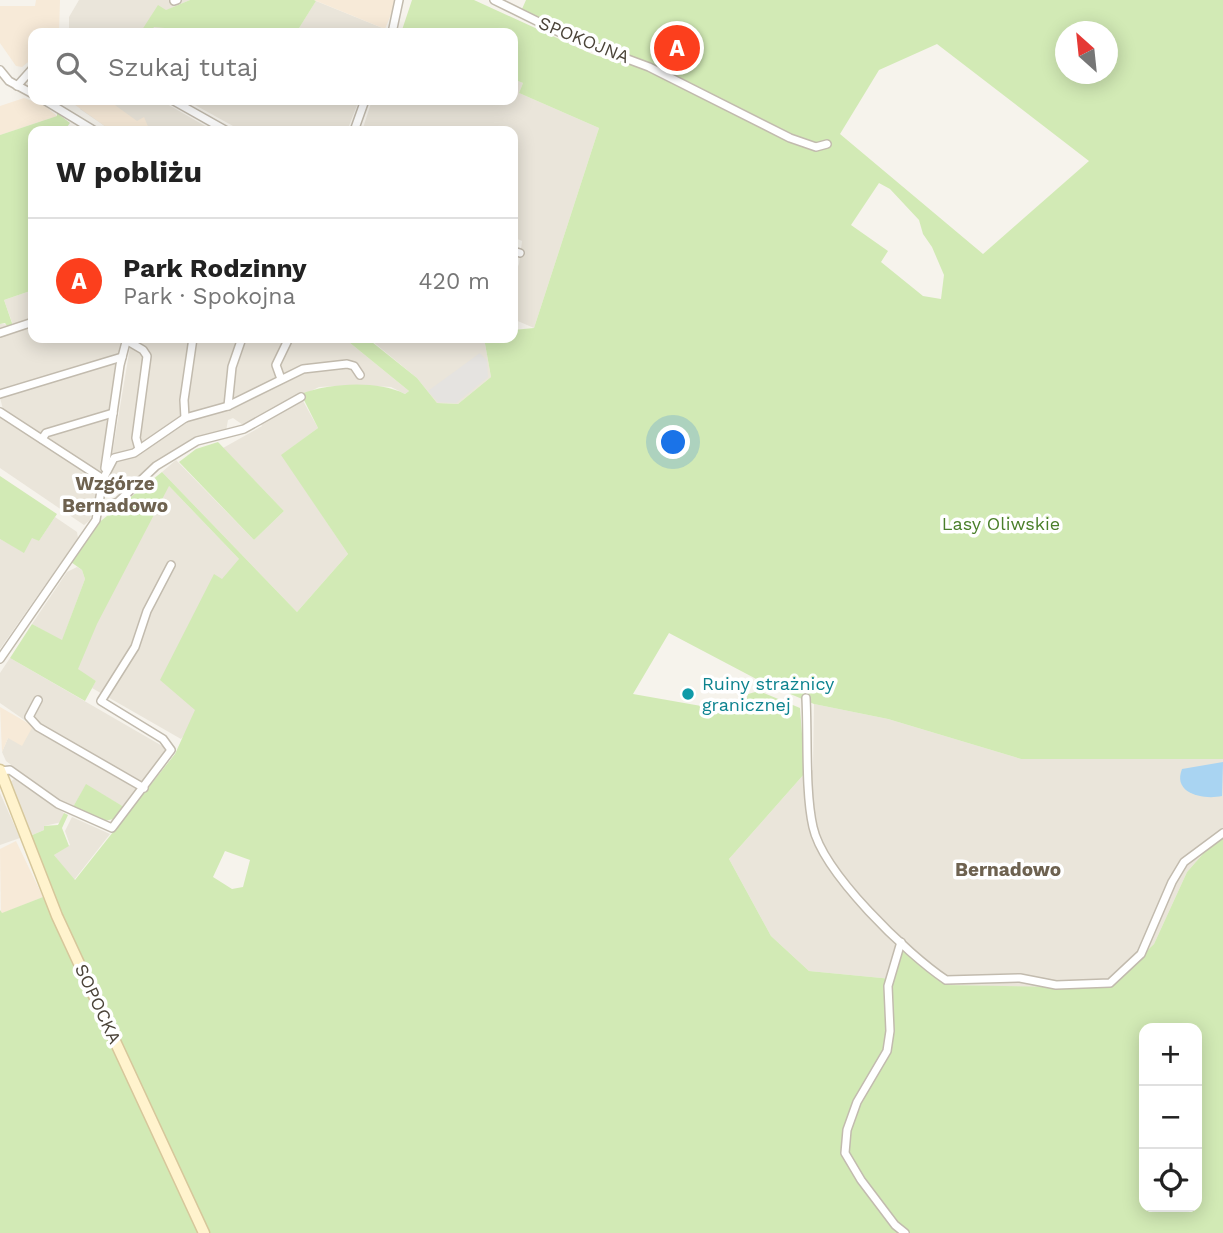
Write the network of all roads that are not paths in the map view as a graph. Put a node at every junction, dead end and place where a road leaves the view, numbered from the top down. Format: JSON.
{"nodes":[{"id":1,"x":399,"y":0,"type":"edge"},
{"id":2,"x":494,"y":0,"type":"edge"},
{"id":3,"x":393,"y":28,"type":"edge"},
{"id":4,"x":0,"y":70,"type":"edge"},
{"id":5,"x":28,"y":74,"type":"edge"},
{"id":6,"x":17,"y":86,"type":"junction"},
{"id":7,"x":28,"y":92,"type":"edge"},
{"id":8,"x":52,"y":105,"type":"edge"},
{"id":9,"x":181,"y":105,"type":"edge"},
{"id":10,"x":363,"y":105,"type":"edge"},
{"id":11,"x":87,"y":126,"type":"edge"},
{"id":12,"x":218,"y":126,"type":"edge"},
{"id":13,"x":356,"y":126,"type":"edge"},
{"id":14,"x":827,"y":144,"type":"dead end"},
{"id":15,"x":28,"y":324,"type":"edge"},
{"id":16,"x":0,"y":333,"type":"edge"},
{"id":17,"x":126,"y":343,"type":"edge"},
{"id":18,"x":133,"y":343,"type":"edge"},
{"id":19,"x":191,"y":343,"type":"edge"},
{"id":20,"x":240,"y":343,"type":"edge"},
{"id":21,"x":287,"y":343,"type":"edge"},
{"id":22,"x":122,"y":356,"type":"junction"},
{"id":23,"x":360,"y":375,"type":"dead end"},
{"id":24,"x":281,"y":379,"type":"junction"},
{"id":25,"x":0,"y":394,"type":"edge"},
{"id":26,"x":301,"y":397,"type":"dead end"},
{"id":27,"x":228,"y":406,"type":"junction"},
{"id":28,"x":0,"y":412,"type":"edge"},
{"id":29,"x":113,"y":413,"type":"junction"},
{"id":30,"x":185,"y":418,"type":"junction"},
{"id":31,"x":42,"y":439,"type":"junction"},
{"id":32,"x":139,"y":449,"type":"junction"},
{"id":33,"x":103,"y":479,"type":"junction"},
{"id":34,"x":100,"y":508,"type":"junction"},
{"id":35,"x":171,"y":565,"type":"dead end"},
{"id":36,"x":0,"y":659,"type":"edge"},
{"id":37,"x":806,"y":698,"type":"dead end"},
{"id":38,"x":38,"y":699,"type":"dead end"},
{"id":39,"x":0,"y":770,"type":"edge"},
{"id":40,"x":144,"y":788,"type":"junction"},
{"id":41,"x":1223,"y":833,"type":"edge"},
{"id":42,"x":901,"y":942,"type":"junction"},
{"id":43,"x":204,"y":1233,"type":"edge"},
{"id":44,"x":905,"y":1233,"type":"edge"}],
"edges":[{"from":1,"to":3,"type":"street"},
{"from":2,"to":14,"type":"street","name":"SPOKOJNA"},
{"from":4,"to":6,"type":"street"},
{"from":5,"to":6,"type":"street"},
{"from":6,"to":7,"type":"street"},
{"from":8,"to":11,"type":"street"},
{"from":9,"to":12,"type":"street"},
{"from":10,"to":13,"type":"street"},
{"from":15,"to":16,"type":"street"},
{"from":17,"to":22,"type":"street"},
{"from":18,"to":32,"type":"street"},
{"from":19,"to":30,"type":"street"},
{"from":20,"to":27,"type":"street"},
{"from":21,"to":24,"type":"street"},
{"from":22,"to":25,"type":"street"},
{"from":22,"to":29,"type":"street"},
{"from":23,"to":24,"type":"street"},
{"from":24,"to":27,"type":"street"},
{"from":26,"to":34,"type":"street"},
{"from":27,"to":30,"type":"street"},
{"from":28,"to":31,"type":"street"},
{"from":29,"to":31,"type":"street"},
{"from":29,"to":33,"type":"street"},
{"from":30,"to":32,"type":"street"},
{"from":31,"to":33,"type":"street"},
{"from":32,"to":33,"type":"street"},
{"from":33,"to":34,"type":"street"},
{"from":34,"to":36,"type":"street"},
{"from":35,"to":40,"type":"street"},
{"from":37,"to":42,"type":"street"},
{"from":38,"to":40,"type":"street"},
{"from":39,"to":40,"type":"street","name":"SOPOCKA"},
{"from":39,"to":43,"type":"main road","name":"SOPOCKA"},
{"from":41,"to":42,"type":"street"},
{"from":42,"to":44,"type":"street"}]}
